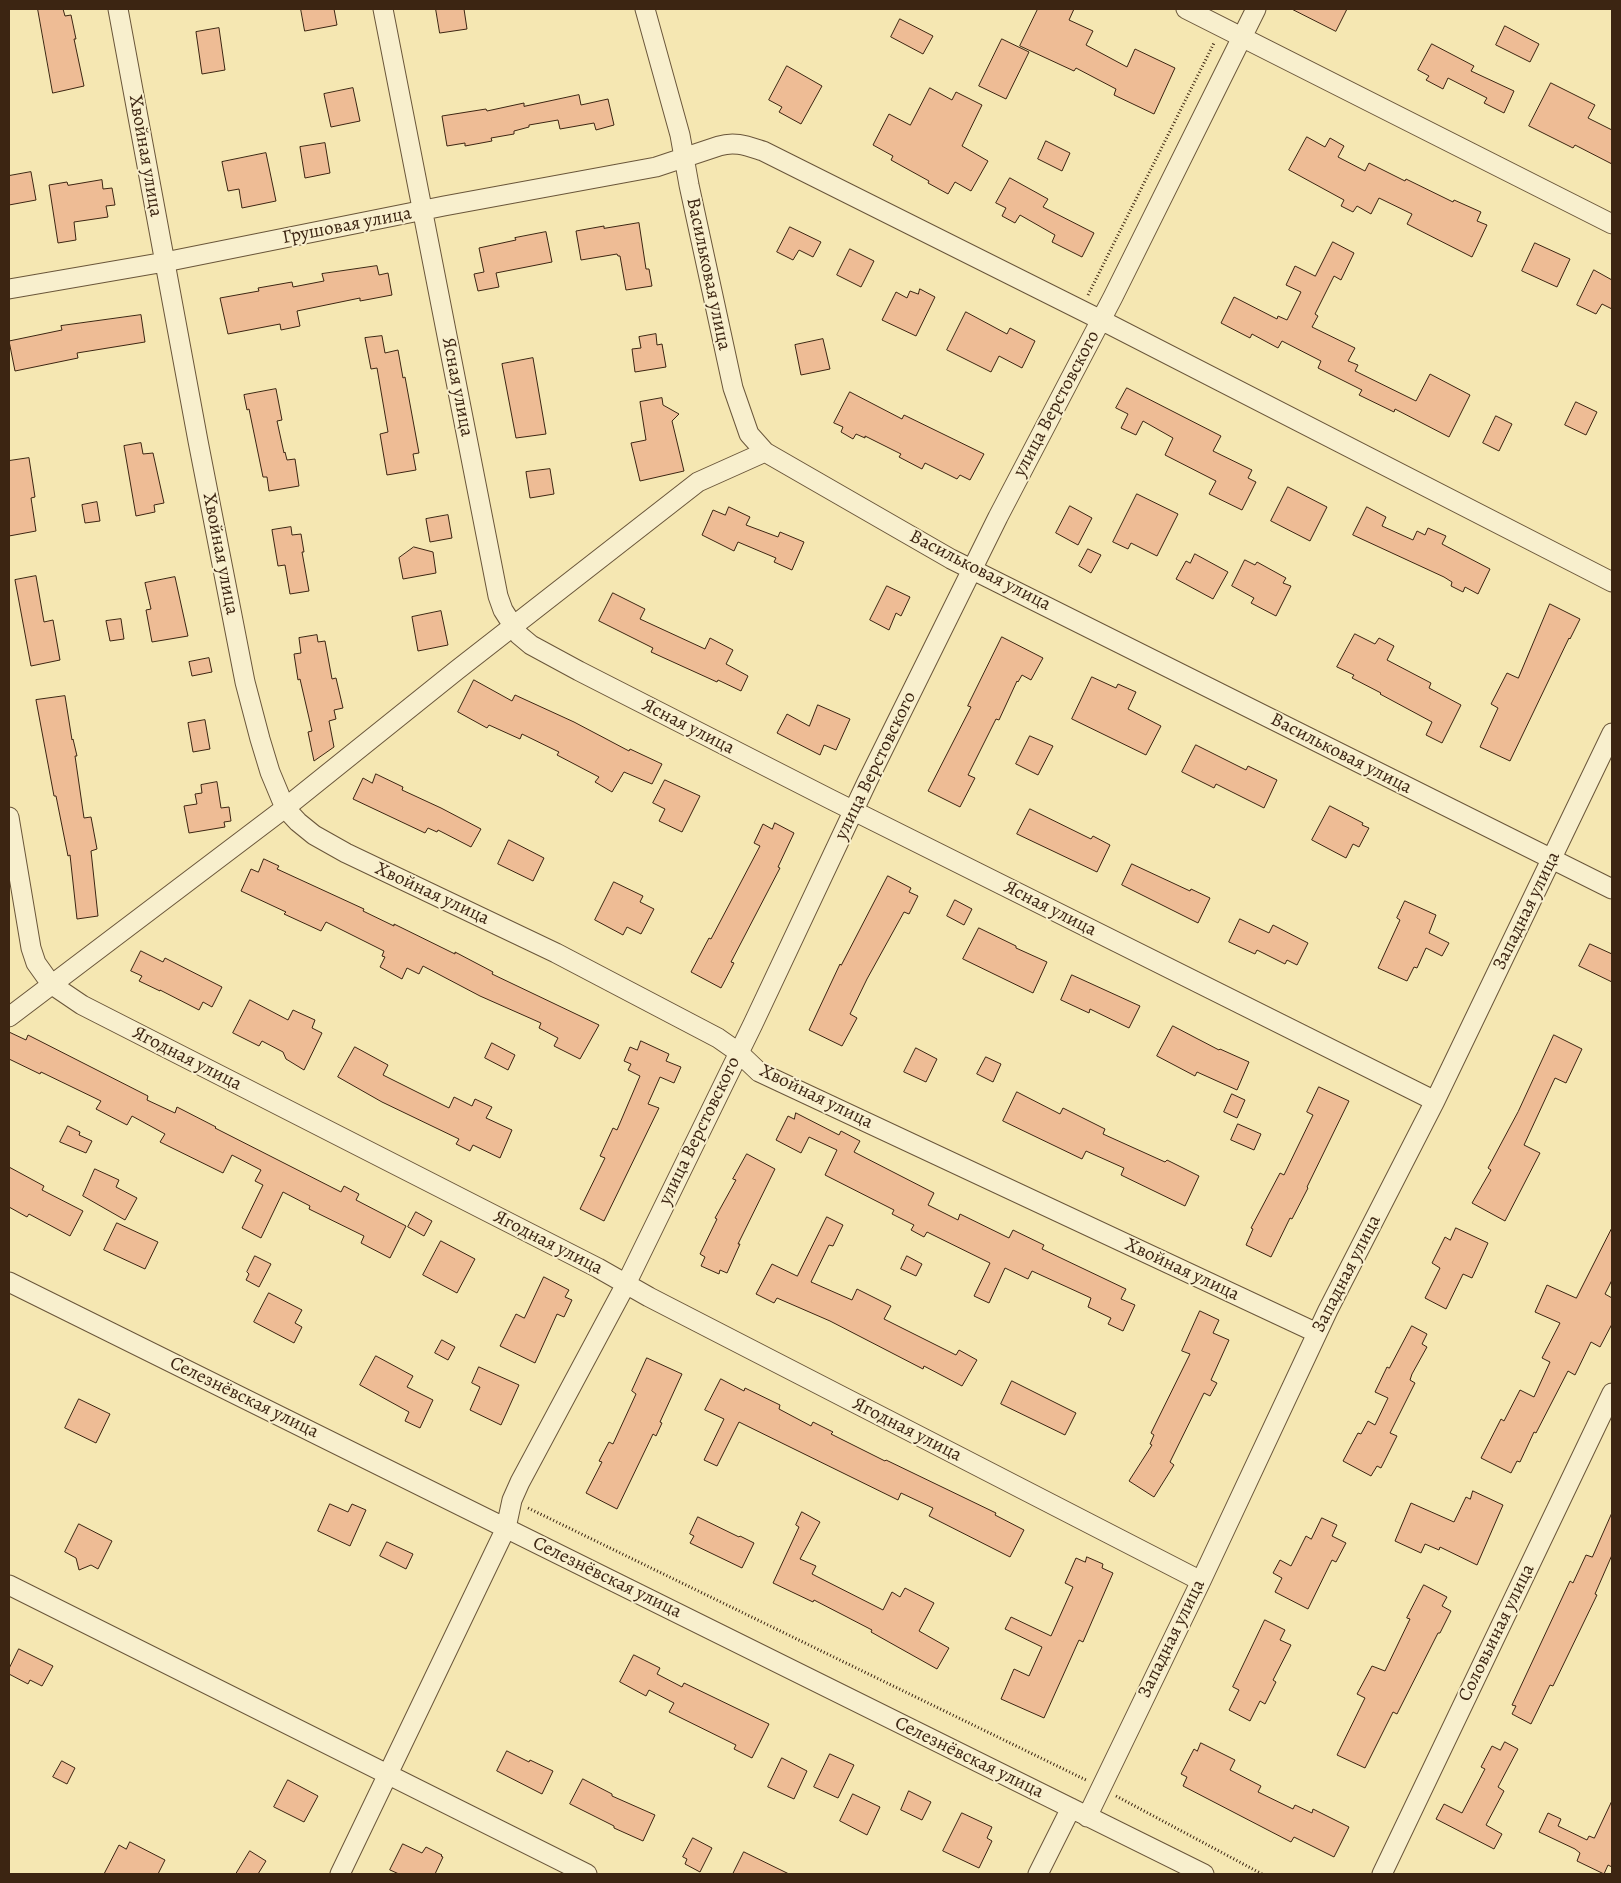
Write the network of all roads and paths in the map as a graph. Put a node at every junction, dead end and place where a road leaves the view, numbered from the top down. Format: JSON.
{"nodes":[{"id":1,"x":118,"y":9,"type":"edge"},
{"id":2,"x":383,"y":9,"type":"edge"},
{"id":3,"x":645,"y":9,"type":"edge"},
{"id":4,"x":1186,"y":9,"type":"edge"},
{"id":5,"x":1256,"y":9,"type":"edge"},
{"id":6,"x":1222,"y":27,"type":"junction"},
{"id":7,"x":1242,"y":36,"type":"junction"},
{"id":8,"x":684,"y":158,"type":"junction"},
{"id":9,"x":423,"y":210,"type":"junction"},
{"id":10,"x":1612,"y":224,"type":"edge"},
{"id":11,"x":165,"y":262,"type":"junction"},
{"id":12,"x":9,"y":289,"type":"edge"},
{"id":13,"x":1081,"y":310,"type":"junction"},
{"id":14,"x":1101,"y":320,"type":"junction"},
{"id":15,"x":765,"y":452,"type":"junction"},
{"id":16,"x":973,"y":569,"type":"junction"},
{"id":17,"x":1612,"y":582,"type":"edge"},
{"id":18,"x":513,"y":626,"type":"junction"},
{"id":19,"x":1612,"y":733,"type":"edge"},
{"id":20,"x":285,"y":808,"type":"junction"},
{"id":21,"x":854,"y":811,"type":"junction"},
{"id":22,"x":9,"y":817,"type":"edge"},
{"id":23,"x":1552,"y":860,"type":"junction"},
{"id":24,"x":1612,"y":889,"type":"edge"},
{"id":25,"x":51,"y":984,"type":"junction"},
{"id":26,"x":9,"y":1017,"type":"edge"},
{"id":27,"x":738,"y":1052,"type":"junction"},
{"id":28,"x":1435,"y":1101,"type":"junction"},
{"id":29,"x":9,"y":1282,"type":"edge"},
{"id":30,"x":626,"y":1284,"type":"junction"},
{"id":31,"x":1317,"y":1333,"type":"junction"},
{"id":32,"x":1612,"y":1393,"type":"edge"},
{"id":33,"x":512,"y":1500,"type":"junction"},
{"id":34,"x":506,"y":1528,"type":"junction"},
{"id":35,"x":1201,"y":1581,"type":"junction"},
{"id":36,"x":9,"y":1585,"type":"edge"},
{"id":37,"x":388,"y":1776,"type":"junction"},
{"id":38,"x":1100,"y":1787,"type":"junction"},
{"id":39,"x":1079,"y":1813,"type":"junction"},
{"id":40,"x":340,"y":1874,"type":"edge"},
{"id":41,"x":587,"y":1874,"type":"edge"},
{"id":42,"x":1038,"y":1874,"type":"edge"},
{"id":43,"x":1204,"y":1874,"type":"edge"},
{"id":44,"x":1262,"y":1874,"type":"edge"},
{"id":45,"x":1382,"y":1874,"type":"edge"}],
"edges":[{"from":1,"to":11,"type":"street","name":"Хвойная улица"},
{"from":2,"to":9,"type":"street","name":"Ясная улица"},
{"from":3,"to":8,"type":"street","name":"Васильковая улица"},
{"from":4,"to":6,"type":"street"},
{"from":5,"to":7,"type":"street","name":"улица Верстовского"},
{"from":6,"to":7,"type":"street"},
{"from":6,"to":13,"type":"path"},
{"from":7,"to":10,"type":"street"},
{"from":7,"to":14,"type":"street","name":"улица Верстовского"},
{"from":8,"to":9,"type":"street","name":"Грушовая улица"},
{"from":8,"to":13,"type":"street","name":"Грушовая улица"},
{"from":8,"to":15,"type":"street","name":"Васильковая улица"},
{"from":9,"to":11,"type":"street","name":"Грушовая улица"},
{"from":9,"to":18,"type":"street","name":"Ясная улица"},
{"from":11,"to":12,"type":"street","name":"Грушовая улица"},
{"from":11,"to":20,"type":"street","name":"Хвойная улица"},
{"from":13,"to":14,"type":"street","name":"Грушовая улица"},
{"from":14,"to":16,"type":"street","name":"улица Верстовского"},
{"from":14,"to":17,"type":"street","name":"Грушовая улица"},
{"from":15,"to":16,"type":"street","name":"Васильковая улица"},
{"from":15,"to":18,"type":"street"},
{"from":16,"to":21,"type":"street","name":"улица Верстовского"},
{"from":16,"to":23,"type":"street","name":"Васильковая улица"},
{"from":18,"to":20,"type":"street"},
{"from":18,"to":21,"type":"street","name":"Ясная улица"},
{"from":19,"to":23,"type":"street","name":"Западная улица"},
{"from":20,"to":25,"type":"street"},
{"from":20,"to":27,"type":"street","name":"Хвойная улица"},
{"from":21,"to":27,"type":"street","name":"улица Верстовского"},
{"from":21,"to":28,"type":"street","name":"Ясная улица"},
{"from":22,"to":25,"type":"street","name":"Ягодная улица"},
{"from":23,"to":24,"type":"street","name":"Васильковая улица"},
{"from":23,"to":28,"type":"street","name":"Западная улица"},
{"from":25,"to":26,"type":"street"},
{"from":25,"to":30,"type":"street","name":"Ягодная улица"},
{"from":27,"to":30,"type":"street","name":"улица Верстовского"},
{"from":27,"to":31,"type":"street","name":"Хвойная улица"},
{"from":28,"to":31,"type":"street","name":"Западная улица"},
{"from":29,"to":34,"type":"street","name":"Селезнёвская улица"},
{"from":30,"to":33,"type":"street","name":"улица Верстовского"},
{"from":30,"to":35,"type":"street","name":"Ягодная улица"},
{"from":31,"to":35,"type":"street","name":"Западная улица"},
{"from":32,"to":45,"type":"street","name":"Соловьиная улица"},
{"from":33,"to":34,"type":"street","name":"улица Верстовского"},
{"from":33,"to":38,"type":"path"},
{"from":34,"to":37,"type":"street","name":"улица Верстовского"},
{"from":34,"to":39,"type":"street","name":"Селезнёвская улица"},
{"from":35,"to":38,"type":"street","name":"Западная улица"},
{"from":36,"to":37,"type":"street"},
{"from":37,"to":40,"type":"street","name":"улица Верстовского"},
{"from":37,"to":41,"type":"street"},
{"from":38,"to":39,"type":"street","name":"Западная улица"},
{"from":38,"to":44,"type":"path"},
{"from":39,"to":42,"type":"street","name":"Западная улица"},
{"from":39,"to":43,"type":"street","name":"Селезнёвская улица"}]}
